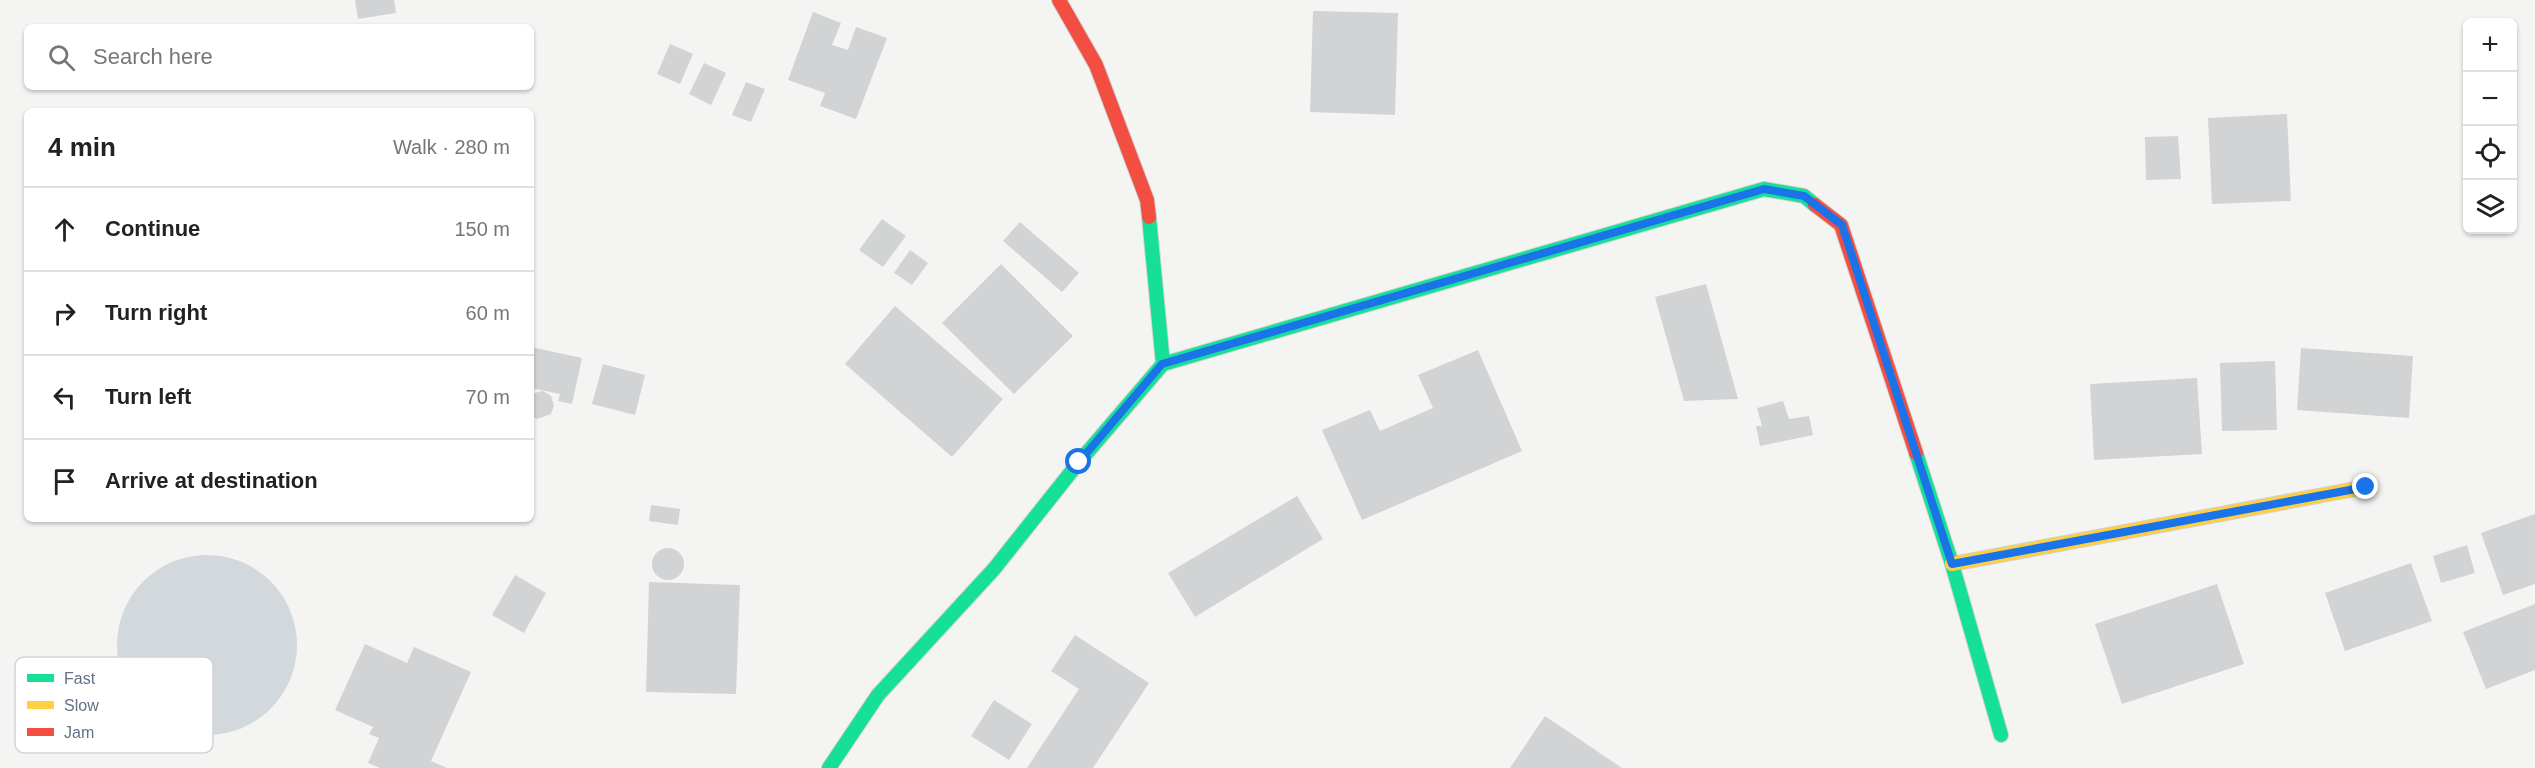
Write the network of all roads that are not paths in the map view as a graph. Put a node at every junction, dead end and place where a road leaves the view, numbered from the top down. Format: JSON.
{"nodes":[{"id":1,"x":1059,"y":0,"type":"edge"},
{"id":2,"x":1162,"y":364,"type":"junction"},
{"id":3,"x":2366,"y":487,"type":"dead end"},
{"id":4,"x":1952,"y":564,"type":"junction"},
{"id":5,"x":2001,"y":735,"type":"dead end"},
{"id":6,"x":829,"y":768,"type":"edge"}],
"edges":[{"from":1,"to":2,"type":"street"},
{"from":2,"to":4,"type":"street"},
{"from":2,"to":6,"type":"street"},
{"from":3,"to":4,"type":"street"},
{"from":4,"to":5,"type":"street"}]}
